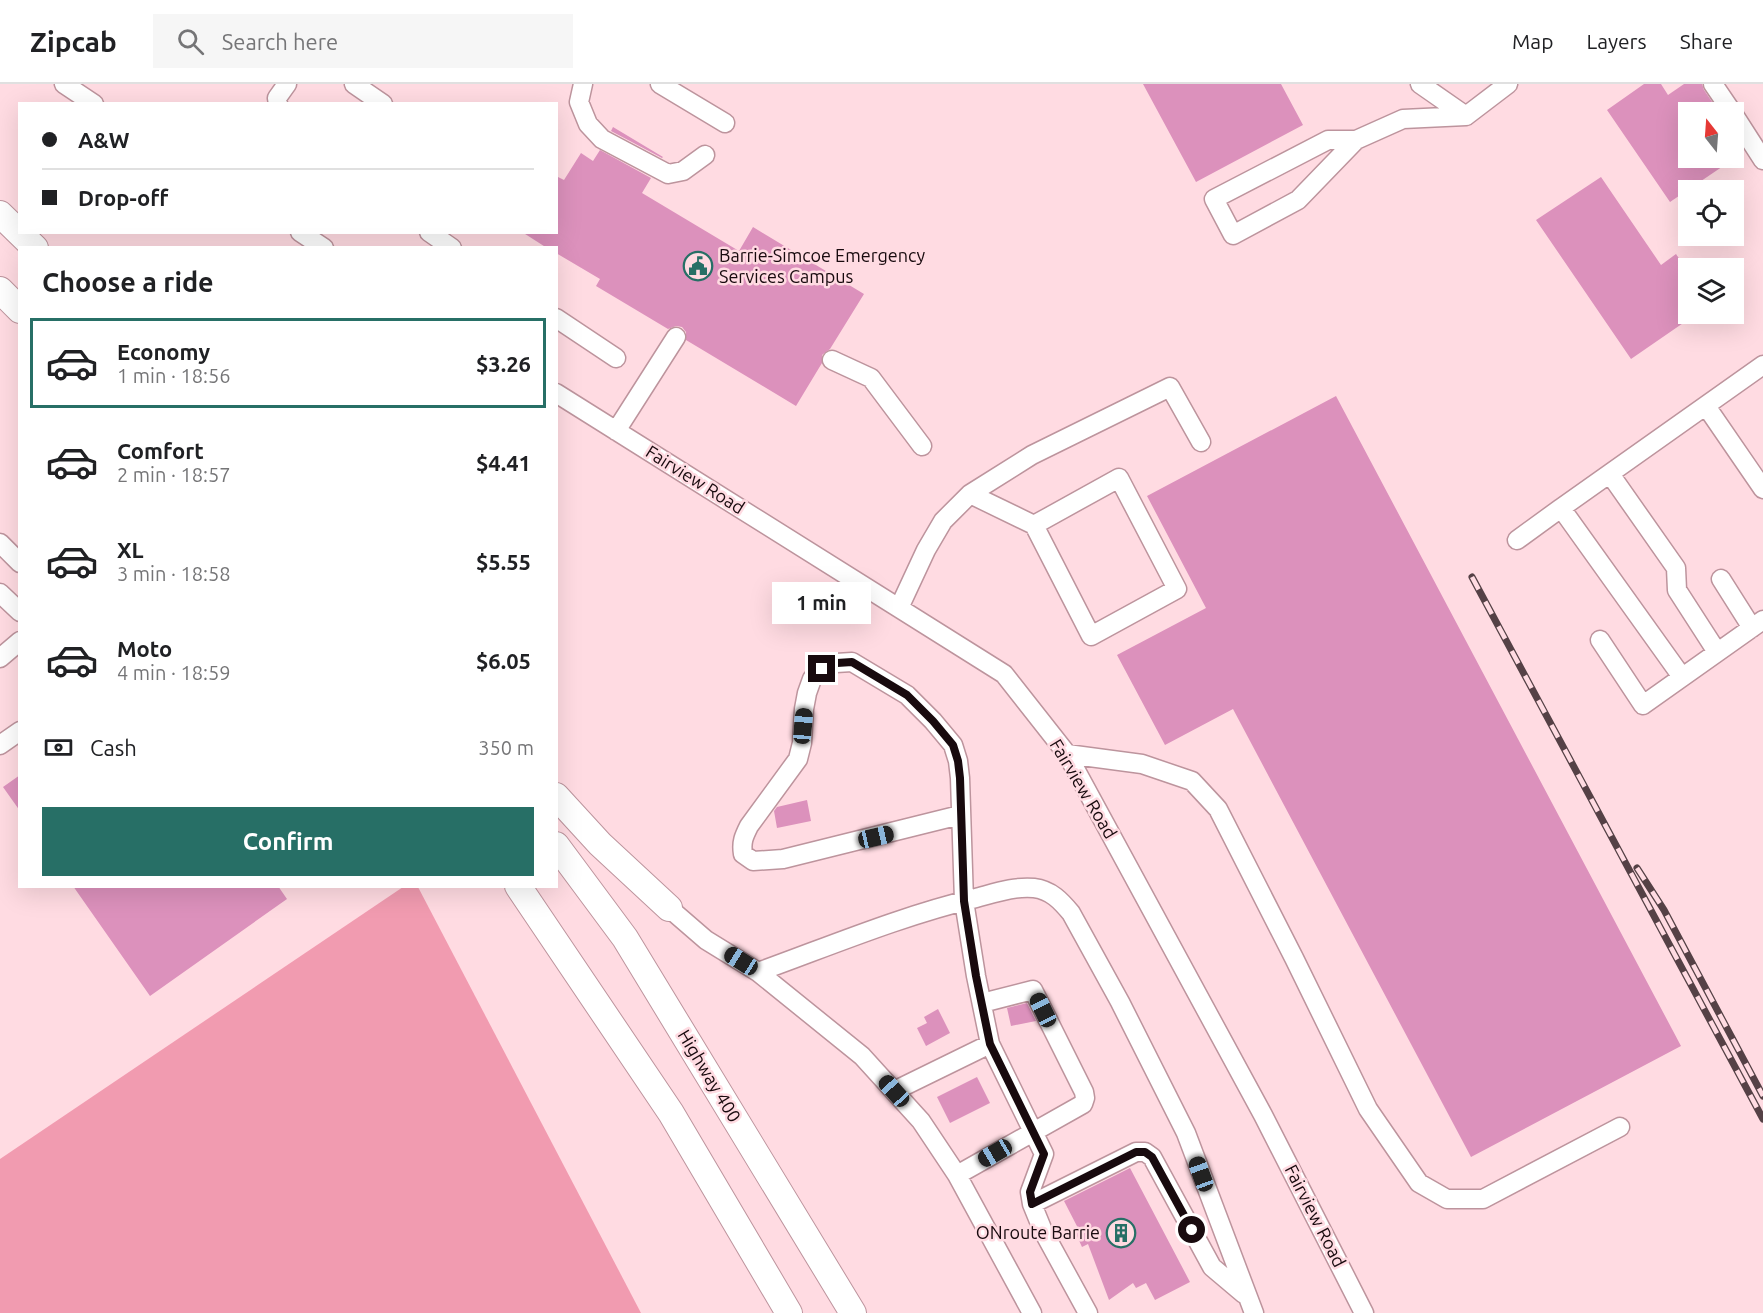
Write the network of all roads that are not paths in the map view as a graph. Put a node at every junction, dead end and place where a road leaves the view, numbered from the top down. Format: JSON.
{"nodes":[{"id":1,"x":64,"y":84,"type":"edge"},
{"id":2,"x":287,"y":84,"type":"edge"},
{"id":3,"x":354,"y":84,"type":"edge"},
{"id":4,"x":583,"y":84,"type":"edge"},
{"id":5,"x":660,"y":84,"type":"edge"},
{"id":6,"x":1420,"y":84,"type":"edge"},
{"id":7,"x":1508,"y":84,"type":"edge"},
{"id":8,"x":1713,"y":84,"type":"edge"},
{"id":9,"x":91,"y":102,"type":"edge"},
{"id":10,"x":278,"y":102,"type":"edge"},
{"id":11,"x":380,"y":102,"type":"edge"},
{"id":12,"x":1725,"y":102,"type":"edge"},
{"id":13,"x":1466,"y":116,"type":"junction"},
{"id":14,"x":725,"y":123,"type":"dead end"},
{"id":15,"x":1744,"y":131,"type":"edge"},
{"id":16,"x":1356,"y":140,"type":"junction"},
{"id":17,"x":705,"y":155,"type":"dead end"},
{"id":18,"x":1763,"y":160,"type":"edge"},
{"id":19,"x":0,"y":214,"type":"edge"},
{"id":20,"x":18,"y":231,"type":"edge"},
{"id":21,"x":21,"y":234,"type":"edge"},
{"id":22,"x":303,"y":234,"type":"edge"},
{"id":23,"x":432,"y":234,"type":"edge"},
{"id":24,"x":33,"y":246,"type":"edge"},
{"id":25,"x":321,"y":246,"type":"edge"},
{"id":26,"x":449,"y":246,"type":"edge"},
{"id":27,"x":0,"y":290,"type":"edge"},
{"id":28,"x":18,"y":308,"type":"edge"},
{"id":29,"x":558,"y":319,"type":"edge"},
{"id":30,"x":676,"y":337,"type":"dead end"},
{"id":31,"x":616,"y":358,"type":"dead end"},
{"id":32,"x":831,"y":360,"type":"dead end"},
{"id":33,"x":1763,"y":365,"type":"edge"},
{"id":34,"x":558,"y":394,"type":"edge"},
{"id":35,"x":1706,"y":406,"type":"junction"},
{"id":36,"x":616,"y":431,"type":"junction"},
{"id":37,"x":1201,"y":442,"type":"dead end"},
{"id":38,"x":922,"y":446,"type":"dead end"},
{"id":39,"x":1610,"y":474,"type":"junction"},
{"id":40,"x":1763,"y":489,"type":"edge"},
{"id":41,"x":970,"y":494,"type":"junction"},
{"id":42,"x":1561,"y":508,"type":"junction"},
{"id":43,"x":1034,"y":525,"type":"junction"},
{"id":44,"x":1517,"y":540,"type":"dead end"},
{"id":45,"x":0,"y":543,"type":"edge"},
{"id":46,"x":18,"y":561,"type":"edge"},
{"id":47,"x":1721,"y":579,"type":"dead end"},
{"id":48,"x":0,"y":593,"type":"edge"},
{"id":49,"x":898,"y":608,"type":"junction"},
{"id":50,"x":18,"y":610,"type":"edge"},
{"id":51,"x":1757,"y":624,"type":"edge"},
{"id":52,"x":1600,"y":640,"type":"dead end"},
{"id":53,"x":18,"y":643,"type":"edge"},
{"id":54,"x":1717,"y":652,"type":"junction"},
{"id":55,"x":0,"y":658,"type":"edge"},
{"id":56,"x":1682,"y":677,"type":"junction"},
{"id":57,"x":18,"y":732,"type":"edge"},
{"id":58,"x":0,"y":745,"type":"edge"},
{"id":59,"x":1066,"y":754,"type":"junction"},
{"id":60,"x":558,"y":798,"type":"edge"},
{"id":61,"x":960,"y":815,"type":"junction"},
{"id":62,"x":558,"y":848,"type":"edge"},
{"id":63,"x":519,"y":888,"type":"edge"},
{"id":64,"x":964,"y":901,"type":"junction"},
{"id":65,"x":669,"y":908,"type":"joint"},
{"id":66,"x":758,"y":972,"type":"junction"},
{"id":67,"x":982,"y":1003,"type":"junction"},
{"id":68,"x":990,"y":1044,"type":"junction"},
{"id":69,"x":894,"y":1091,"type":"junction"},
{"id":70,"x":1620,"y":1127,"type":"dead end"},
{"id":71,"x":1033,"y":1131,"type":"junction"},
{"id":72,"x":957,"y":1175,"type":"junction"},
{"id":73,"x":1032,"y":1204,"type":"junction"},
{"id":74,"x":1250,"y":1307,"type":"edge"},
{"id":75,"x":1360,"y":1311,"type":"edge"},
{"id":76,"x":789,"y":1313,"type":"edge"},
{"id":77,"x":853,"y":1313,"type":"edge"},
{"id":78,"x":1032,"y":1313,"type":"edge"},
{"id":79,"x":1088,"y":1313,"type":"edge"}],
"edges":[{"from":1,"to":9,"type":"street"},
{"from":2,"to":10,"type":"street"},
{"from":3,"to":11,"type":"street"},
{"from":4,"to":17,"type":"street"},
{"from":5,"to":14,"type":"street"},
{"from":6,"to":13,"type":"street"},
{"from":7,"to":13,"type":"street"},
{"from":8,"to":12,"type":"street"},
{"from":13,"to":16,"type":"street"},
{"from":15,"to":18,"type":"street"},
{"from":16,"to":16,"type":"street"},
{"from":19,"to":20,"type":"highway"},
{"from":21,"to":24,"type":"highway"},
{"from":22,"to":25,"type":"street"},
{"from":23,"to":26,"type":"street"},
{"from":27,"to":28,"type":"highway"},
{"from":29,"to":31,"type":"street"},
{"from":30,"to":36,"type":"street"},
{"from":32,"to":38,"type":"street"},
{"from":33,"to":35,"type":"street"},
{"from":34,"to":36,"type":"street","name":"Fairview Road"},
{"from":35,"to":39,"type":"street"},
{"from":35,"to":40,"type":"street"},
{"from":36,"to":49,"type":"street","name":"Fairview Road"},
{"from":37,"to":41,"type":"street"},
{"from":39,"to":42,"type":"street"},
{"from":39,"to":54,"type":"street"},
{"from":41,"to":43,"type":"street"},
{"from":41,"to":49,"type":"street"},
{"from":42,"to":44,"type":"street"},
{"from":42,"to":56,"type":"street"},
{"from":43,"to":43,"type":"street"},
{"from":45,"to":46,"type":"street"},
{"from":47,"to":51,"type":"street"},
{"from":48,"to":50,"type":"street"},
{"from":49,"to":59,"type":"street","name":"Fairview Road"},
{"from":51,"to":54,"type":"street"},
{"from":52,"to":56,"type":"street"},
{"from":53,"to":55,"type":"street"},
{"from":54,"to":56,"type":"street"},
{"from":57,"to":58,"type":"street"},
{"from":59,"to":70,"type":"street"},
{"from":59,"to":75,"type":"street","name":"Fairview Road"},
{"from":60,"to":65,"type":"highway"},
{"from":61,"to":61,"type":"street"},
{"from":61,"to":64,"type":"street"},
{"from":62,"to":77,"type":"highway","name":"Highway 400"},
{"from":63,"to":76,"type":"highway"},
{"from":64,"to":66,"type":"street"},
{"from":64,"to":67,"type":"street"},
{"from":64,"to":74,"type":"street"},
{"from":65,"to":66,"type":"street"},
{"from":66,"to":69,"type":"street"},
{"from":67,"to":68,"type":"street"},
{"from":67,"to":71,"type":"street"},
{"from":68,"to":69,"type":"street"},
{"from":68,"to":71,"type":"street"},
{"from":69,"to":72,"type":"street"},
{"from":71,"to":72,"type":"street"},
{"from":71,"to":73,"type":"street"},
{"from":72,"to":78,"type":"street"},
{"from":73,"to":74,"type":"street"},
{"from":73,"to":79,"type":"street"}]}
